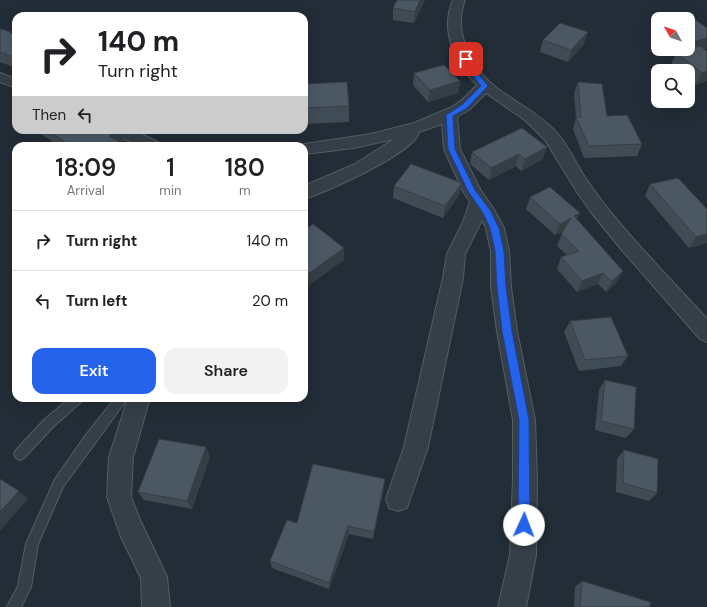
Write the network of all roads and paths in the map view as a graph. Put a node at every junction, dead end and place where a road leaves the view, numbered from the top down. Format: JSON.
{"nodes":[{"id":1,"x":459,"y":0,"type":"edge"},
{"id":2,"x":0,"y":77,"type":"edge"},
{"id":3,"x":12,"y":82,"type":"edge"},
{"id":4,"x":484,"y":86,"type":"junction"},
{"id":5,"x":450,"y":115,"type":"junction"},
{"id":6,"x":418,"y":128,"type":"junction"},
{"id":7,"x":128,"y":134,"type":"edge"},
{"id":8,"x":144,"y":142,"type":"edge"},
{"id":9,"x":308,"y":148,"type":"edge"},
{"id":10,"x":308,"y":191,"type":"edge"},
{"id":11,"x":479,"y":202,"type":"junction"},
{"id":12,"x":707,"y":333,"type":"edge"},
{"id":13,"x":74,"y":402,"type":"edge"},
{"id":14,"x":119,"y":402,"type":"edge"},
{"id":15,"x":138,"y":402,"type":"edge"},
{"id":16,"x":20,"y":454,"type":"dead end"},
{"id":17,"x":398,"y":499,"type":"dead end"},
{"id":18,"x":14,"y":607,"type":"edge"},
{"id":19,"x":156,"y":607,"type":"edge"},
{"id":20,"x":512,"y":607,"type":"edge"}],
"edges":[{"from":1,"to":4,"type":"street"},
{"from":2,"to":3,"type":"street"},
{"from":4,"to":5,"type":"street"},
{"from":4,"to":12,"type":"street"},
{"from":5,"to":6,"type":"street"},
{"from":5,"to":11,"type":"street"},
{"from":6,"to":9,"type":"street"},
{"from":6,"to":10,"type":"street"},
{"from":7,"to":8,"type":"street"},
{"from":11,"to":17,"type":"street"},
{"from":11,"to":20,"type":"street"},
{"from":13,"to":16,"type":"lane"},
{"from":14,"to":18,"type":"lane"},
{"from":15,"to":19,"type":"street"}]}
